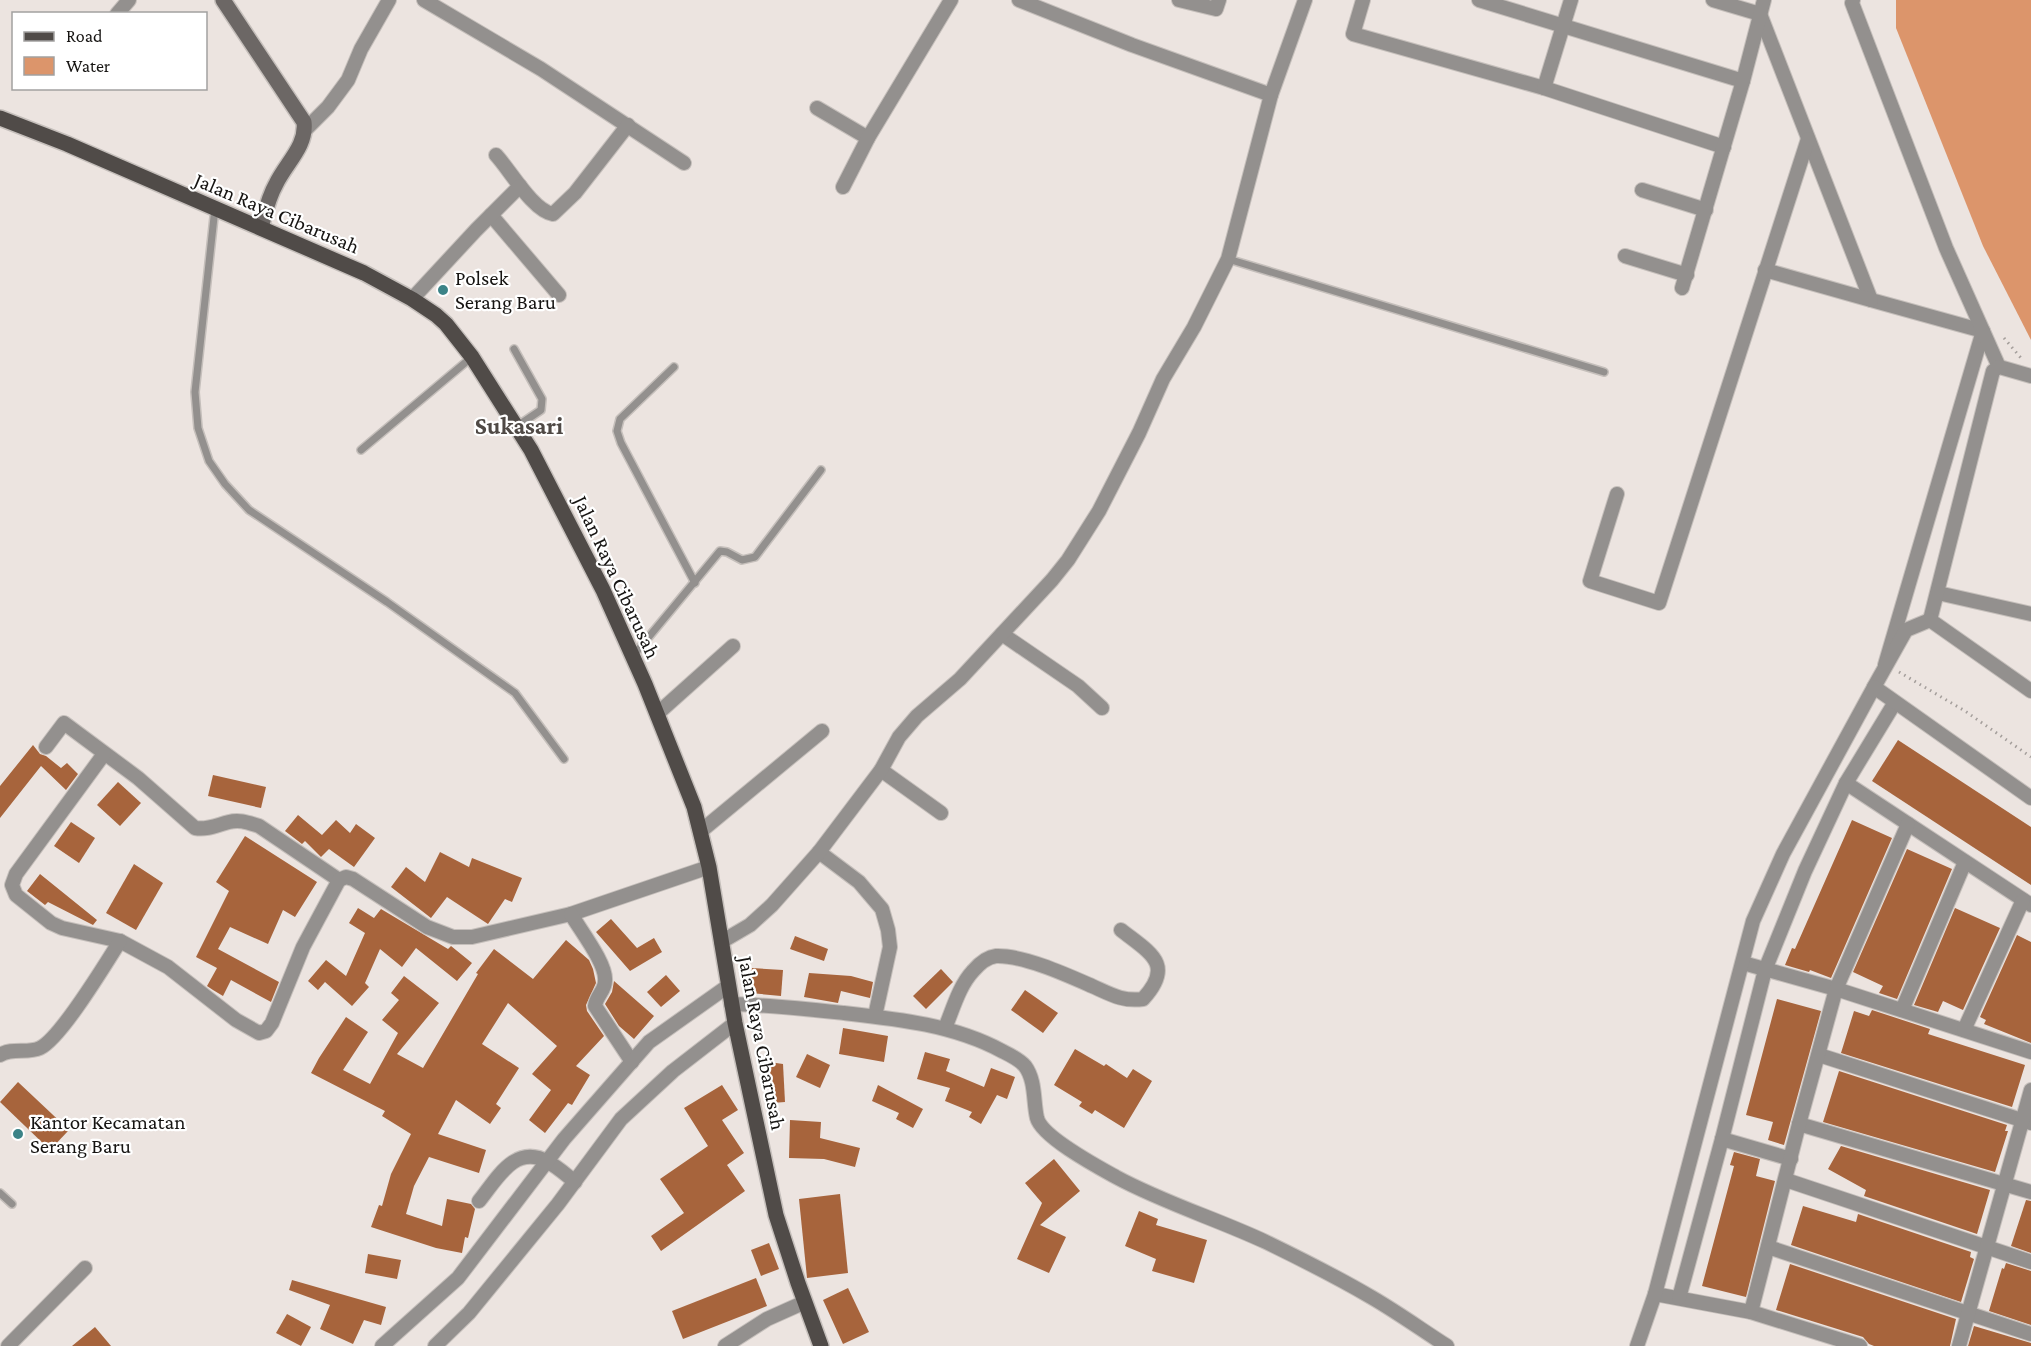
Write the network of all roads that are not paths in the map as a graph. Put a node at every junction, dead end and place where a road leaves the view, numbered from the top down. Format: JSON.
{"nodes":[{"id":1,"x":129,"y":0,"type":"edge"},
{"id":2,"x":223,"y":0,"type":"edge"},
{"id":3,"x":389,"y":0,"type":"edge"},
{"id":4,"x":424,"y":0,"type":"edge"},
{"id":5,"x":951,"y":0,"type":"edge"},
{"id":6,"x":1020,"y":0,"type":"edge"},
{"id":7,"x":1179,"y":0,"type":"edge"},
{"id":8,"x":1219,"y":0,"type":"edge"},
{"id":9,"x":1305,"y":0,"type":"edge"},
{"id":10,"x":1363,"y":0,"type":"edge"},
{"id":11,"x":1479,"y":0,"type":"edge"},
{"id":12,"x":1571,"y":0,"type":"edge"},
{"id":13,"x":1713,"y":0,"type":"edge"},
{"id":14,"x":1764,"y":0,"type":"edge"},
{"id":15,"x":1853,"y":0,"type":"edge"},
{"id":16,"x":119,"y":12,"type":"edge"},
{"id":17,"x":1760,"y":14,"type":"junction"},
{"id":18,"x":1562,"y":25,"type":"junction"},
{"id":19,"x":1743,"y":81,"type":"junction"},
{"id":20,"x":1544,"y":88,"type":"junction"},
{"id":21,"x":1271,"y":95,"type":"junction"},
{"id":22,"x":817,"y":108,"type":"dead end"},
{"id":23,"x":0,"y":118,"type":"edge"},
{"id":24,"x":628,"y":126,"type":"junction"},
{"id":25,"x":305,"y":130,"type":"junction"},
{"id":26,"x":868,"y":138,"type":"junction"},
{"id":27,"x":1808,"y":139,"type":"junction"},
{"id":28,"x":1724,"y":147,"type":"junction"},
{"id":29,"x":496,"y":155,"type":"dead end"},
{"id":30,"x":684,"y":164,"type":"dead end"},
{"id":31,"x":520,"y":186,"type":"junction"},
{"id":32,"x":843,"y":187,"type":"dead end"},
{"id":33,"x":1642,"y":190,"type":"dead end"},
{"id":34,"x":215,"y":208,"type":"junction"},
{"id":35,"x":1706,"y":210,"type":"junction"},
{"id":36,"x":491,"y":215,"type":"junction"},
{"id":37,"x":261,"y":228,"type":"junction"},
{"id":38,"x":1625,"y":256,"type":"dead end"},
{"id":39,"x":1228,"y":259,"type":"junction"},
{"id":40,"x":1765,"y":270,"type":"junction"},
{"id":41,"x":560,"y":295,"type":"dead end"},
{"id":42,"x":412,"y":299,"type":"junction"},
{"id":43,"x":1870,"y":300,"type":"junction"},
{"id":44,"x":1983,"y":331,"type":"junction"},
{"id":45,"x":513,"y":349,"type":"dead end"},
{"id":46,"x":472,"y":357,"type":"junction"},
{"id":47,"x":674,"y":367,"type":"dead end"},
{"id":48,"x":1999,"y":367,"type":"junction"},
{"id":49,"x":1604,"y":372,"type":"dead end"},
{"id":50,"x":2031,"y":376,"type":"edge"},
{"id":51,"x":516,"y":427,"type":"junction"},
{"id":52,"x":362,"y":450,"type":"dead end"},
{"id":53,"x":821,"y":470,"type":"dead end"},
{"id":54,"x":1617,"y":494,"type":"dead end"},
{"id":55,"x":694,"y":583,"type":"junction"},
{"id":56,"x":1938,"y":593,"type":"junction"},
{"id":57,"x":2031,"y":614,"type":"edge"},
{"id":58,"x":1930,"y":620,"type":"junction"},
{"id":59,"x":1002,"y":634,"type":"junction"},
{"id":60,"x":734,"y":646,"type":"dead end"},
{"id":61,"x":633,"y":656,"type":"junction"},
{"id":62,"x":1885,"y":666,"type":"junction"},
{"id":63,"x":1874,"y":687,"type":"junction"},
{"id":64,"x":2031,"y":692,"type":"edge"},
{"id":65,"x":1894,"y":704,"type":"junction"},
{"id":66,"x":1102,"y":708,"type":"dead end"},
{"id":67,"x":657,"y":714,"type":"junction"},
{"id":68,"x":822,"y":731,"type":"dead end"},
{"id":69,"x":46,"y":747,"type":"dead end"},
{"id":70,"x":104,"y":754,"type":"junction"},
{"id":71,"x":564,"y":759,"type":"dead end"},
{"id":72,"x":881,"y":770,"type":"junction"},
{"id":73,"x":1846,"y":783,"type":"junction"},
{"id":74,"x":2031,"y":798,"type":"edge"},
{"id":75,"x":941,"y":813,"type":"dead end"},
{"id":76,"x":1908,"y":824,"type":"junction"},
{"id":77,"x":701,"y":831,"type":"junction"},
{"id":78,"x":819,"y":852,"type":"junction"},
{"id":79,"x":1965,"y":862,"type":"junction"},
{"id":80,"x":709,"y":867,"type":"junction"},
{"id":81,"x":339,"y":880,"type":"junction"},
{"id":82,"x":2027,"y":902,"type":"edge"},
{"id":83,"x":571,"y":914,"type":"junction"},
{"id":84,"x":1121,"y":930,"type":"dead end"},
{"id":85,"x":120,"y":941,"type":"junction"},
{"id":86,"x":721,"y":942,"type":"junction"},
{"id":87,"x":1743,"y":963,"type":"junction"},
{"id":88,"x":1765,"y":970,"type":"junction"},
{"id":89,"x":728,"y":986,"type":"junction"},
{"id":90,"x":1836,"y":989,"type":"junction"},
{"id":91,"x":731,"y":1004,"type":"junction"},
{"id":92,"x":1902,"y":1010,"type":"junction"},
{"id":93,"x":875,"y":1016,"type":"junction"},
{"id":94,"x":735,"y":1023,"type":"junction"},
{"id":95,"x":945,"y":1028,"type":"junction"},
{"id":96,"x":1964,"y":1030,"type":"junction"},
{"id":97,"x":2031,"y":1052,"type":"edge"},
{"id":98,"x":0,"y":1055,"type":"edge"},
{"id":99,"x":1819,"y":1055,"type":"junction"},
{"id":100,"x":632,"y":1062,"type":"junction"},
{"id":101,"x":2031,"y":1089,"type":"edge"},
{"id":102,"x":2027,"y":1122,"type":"edge"},
{"id":103,"x":1799,"y":1124,"type":"junction"},
{"id":104,"x":1722,"y":1139,"type":"junction"},
{"id":105,"x":1791,"y":1159,"type":"junction"},
{"id":106,"x":547,"y":1161,"type":"junction"},
{"id":107,"x":1786,"y":1180,"type":"junction"},
{"id":108,"x":575,"y":1182,"type":"junction"},
{"id":109,"x":2005,"y":1184,"type":"junction"},
{"id":110,"x":2031,"y":1192,"type":"edge"},
{"id":111,"x":0,"y":1193,"type":"edge"},
{"id":112,"x":479,"y":1201,"type":"dead end"},
{"id":113,"x":12,"y":1204,"type":"dead end"},
{"id":114,"x":1768,"y":1247,"type":"junction"},
{"id":115,"x":1987,"y":1247,"type":"junction"},
{"id":116,"x":2031,"y":1262,"type":"edge"},
{"id":117,"x":85,"y":1268,"type":"dead end"},
{"id":118,"x":1655,"y":1294,"type":"junction"},
{"id":119,"x":1679,"y":1298,"type":"junction"},
{"id":120,"x":805,"y":1302,"type":"junction"},
{"id":121,"x":1751,"y":1312,"type":"junction"},
{"id":122,"x":1968,"y":1313,"type":"junction"},
{"id":123,"x":2031,"y":1334,"type":"edge"},
{"id":124,"x":8,"y":1346,"type":"edge"},
{"id":125,"x":382,"y":1346,"type":"edge"},
{"id":126,"x":435,"y":1346,"type":"edge"},
{"id":127,"x":725,"y":1346,"type":"edge"},
{"id":128,"x":821,"y":1346,"type":"edge"},
{"id":129,"x":1447,"y":1346,"type":"edge"},
{"id":130,"x":1637,"y":1346,"type":"edge"},
{"id":131,"x":1860,"y":1346,"type":"edge"},
{"id":132,"x":1959,"y":1346,"type":"edge"}],
"edges":[{"from":1,"to":16,"type":"street"},
{"from":2,"to":25,"type":"street"},
{"from":3,"to":25,"type":"street"},
{"from":4,"to":24,"type":"street"},
{"from":5,"to":26,"type":"street"},
{"from":6,"to":21,"type":"street"},
{"from":7,"to":8,"type":"street"},
{"from":9,"to":21,"type":"street"},
{"from":10,"to":20,"type":"street"},
{"from":11,"to":18,"type":"street"},
{"from":12,"to":18,"type":"street"},
{"from":13,"to":17,"type":"street"},
{"from":14,"to":17,"type":"street"},
{"from":15,"to":44,"type":"street"},
{"from":17,"to":19,"type":"street"},
{"from":17,"to":27,"type":"street"},
{"from":18,"to":19,"type":"street"},
{"from":18,"to":20,"type":"street"},
{"from":19,"to":28,"type":"street"},
{"from":20,"to":28,"type":"street"},
{"from":21,"to":39,"type":"street"},
{"from":22,"to":26,"type":"street"},
{"from":23,"to":34,"type":"main road","name":"Jalan Raya Cibarusah"},
{"from":24,"to":30,"type":"street"},
{"from":24,"to":31,"type":"street"},
{"from":25,"to":37,"type":"street"},
{"from":26,"to":32,"type":"street"},
{"from":27,"to":40,"type":"street"},
{"from":27,"to":43,"type":"street"},
{"from":28,"to":35,"type":"street"},
{"from":29,"to":31,"type":"street"},
{"from":31,"to":36,"type":"street"},
{"from":33,"to":35,"type":"street"},
{"from":34,"to":37,"type":"main road","name":"Jalan Raya Cibarusah"},
{"from":34,"to":71,"type":"lane"},
{"from":35,"to":38,"type":"street"},
{"from":36,"to":41,"type":"street"},
{"from":36,"to":42,"type":"street"},
{"from":37,"to":42,"type":"main road","name":"Jalan Raya Cibarusah"},
{"from":39,"to":49,"type":"lane"},
{"from":39,"to":59,"type":"street"},
{"from":40,"to":43,"type":"street"},
{"from":40,"to":54,"type":"street"},
{"from":42,"to":46,"type":"main road","name":"Jalan Raya Cibarusah"},
{"from":43,"to":44,"type":"street"},
{"from":44,"to":48,"type":"street"},
{"from":44,"to":62,"type":"street"},
{"from":45,"to":51,"type":"lane"},
{"from":46,"to":51,"type":"main road","name":"Jalan Raya Cibarusah"},
{"from":46,"to":52,"type":"lane"},
{"from":47,"to":55,"type":"lane"},
{"from":48,"to":50,"type":"street"},
{"from":48,"to":56,"type":"street"},
{"from":51,"to":61,"type":"main road","name":"Jalan Raya Cibarusah"},
{"from":53,"to":55,"type":"lane"},
{"from":55,"to":61,"type":"lane"},
{"from":56,"to":57,"type":"street"},
{"from":56,"to":58,"type":"street"},
{"from":58,"to":62,"type":"street"},
{"from":58,"to":64,"type":"street"},
{"from":59,"to":66,"type":"street"},
{"from":59,"to":72,"type":"street"},
{"from":60,"to":67,"type":"street"},
{"from":61,"to":67,"type":"main road","name":"Jalan Raya Cibarusah"},
{"from":62,"to":63,"type":"street"},
{"from":63,"to":65,"type":"street"},
{"from":63,"to":87,"type":"street"},
{"from":65,"to":73,"type":"street"},
{"from":65,"to":74,"type":"street"},
{"from":67,"to":77,"type":"main road","name":"Jalan Raya Cibarusah"},
{"from":68,"to":77,"type":"street"},
{"from":69,"to":70,"type":"street"},
{"from":70,"to":81,"type":"street"},
{"from":70,"to":85,"type":"street"},
{"from":72,"to":75,"type":"street"},
{"from":72,"to":78,"type":"street"},
{"from":73,"to":76,"type":"street"},
{"from":73,"to":88,"type":"street"},
{"from":76,"to":79,"type":"street"},
{"from":76,"to":90,"type":"street"},
{"from":77,"to":80,"type":"main road","name":"Jalan Raya Cibarusah"},
{"from":78,"to":86,"type":"street"},
{"from":78,"to":93,"type":"street"},
{"from":79,"to":82,"type":"street"},
{"from":79,"to":92,"type":"street"},
{"from":80,"to":83,"type":"street"},
{"from":80,"to":86,"type":"main road","name":"Jalan Raya Cibarusah"},
{"from":81,"to":83,"type":"street"},
{"from":81,"to":85,"type":"street"},
{"from":82,"to":96,"type":"street"},
{"from":83,"to":100,"type":"street"},
{"from":84,"to":95,"type":"street"},
{"from":85,"to":98,"type":"street"},
{"from":86,"to":89,"type":"main road","name":"Jalan Raya Cibarusah"},
{"from":87,"to":88,"type":"street"},
{"from":87,"to":118,"type":"street"},
{"from":88,"to":90,"type":"street"},
{"from":88,"to":104,"type":"street"},
{"from":89,"to":91,"type":"main road","name":"Jalan Raya Cibarusah"},
{"from":89,"to":100,"type":"street"},
{"from":90,"to":92,"type":"street"},
{"from":90,"to":99,"type":"street"},
{"from":91,"to":93,"type":"street"},
{"from":91,"to":94,"type":"main road","name":"Jalan Raya Cibarusah"},
{"from":92,"to":96,"type":"street"},
{"from":93,"to":95,"type":"street"},
{"from":94,"to":108,"type":"street"},
{"from":94,"to":120,"type":"main road","name":"Jalan Raya Cibarusah"},
{"from":95,"to":129,"type":"street"},
{"from":96,"to":97,"type":"street"},
{"from":99,"to":102,"type":"street"},
{"from":99,"to":103,"type":"street"},
{"from":100,"to":106,"type":"street"},
{"from":101,"to":102,"type":"street"},
{"from":102,"to":109,"type":"street"},
{"from":103,"to":105,"type":"street"},
{"from":103,"to":109,"type":"street"},
{"from":104,"to":105,"type":"street"},
{"from":104,"to":119,"type":"street"},
{"from":105,"to":107,"type":"street"},
{"from":106,"to":108,"type":"street"},
{"from":106,"to":112,"type":"street"},
{"from":106,"to":125,"type":"street"},
{"from":107,"to":114,"type":"street"},
{"from":107,"to":115,"type":"street"},
{"from":108,"to":126,"type":"street"},
{"from":109,"to":110,"type":"street"},
{"from":109,"to":115,"type":"street"},
{"from":111,"to":113,"type":"lane"},
{"from":114,"to":121,"type":"street"},
{"from":114,"to":122,"type":"street"},
{"from":115,"to":116,"type":"street"},
{"from":115,"to":122,"type":"street"},
{"from":117,"to":124,"type":"street"},
{"from":118,"to":119,"type":"street"},
{"from":118,"to":130,"type":"street"},
{"from":119,"to":121,"type":"street"},
{"from":120,"to":127,"type":"street"},
{"from":120,"to":128,"type":"main road","name":"Jalan Raya Cibarusah"},
{"from":121,"to":131,"type":"street"},
{"from":122,"to":123,"type":"street"},
{"from":122,"to":132,"type":"street"}]}
